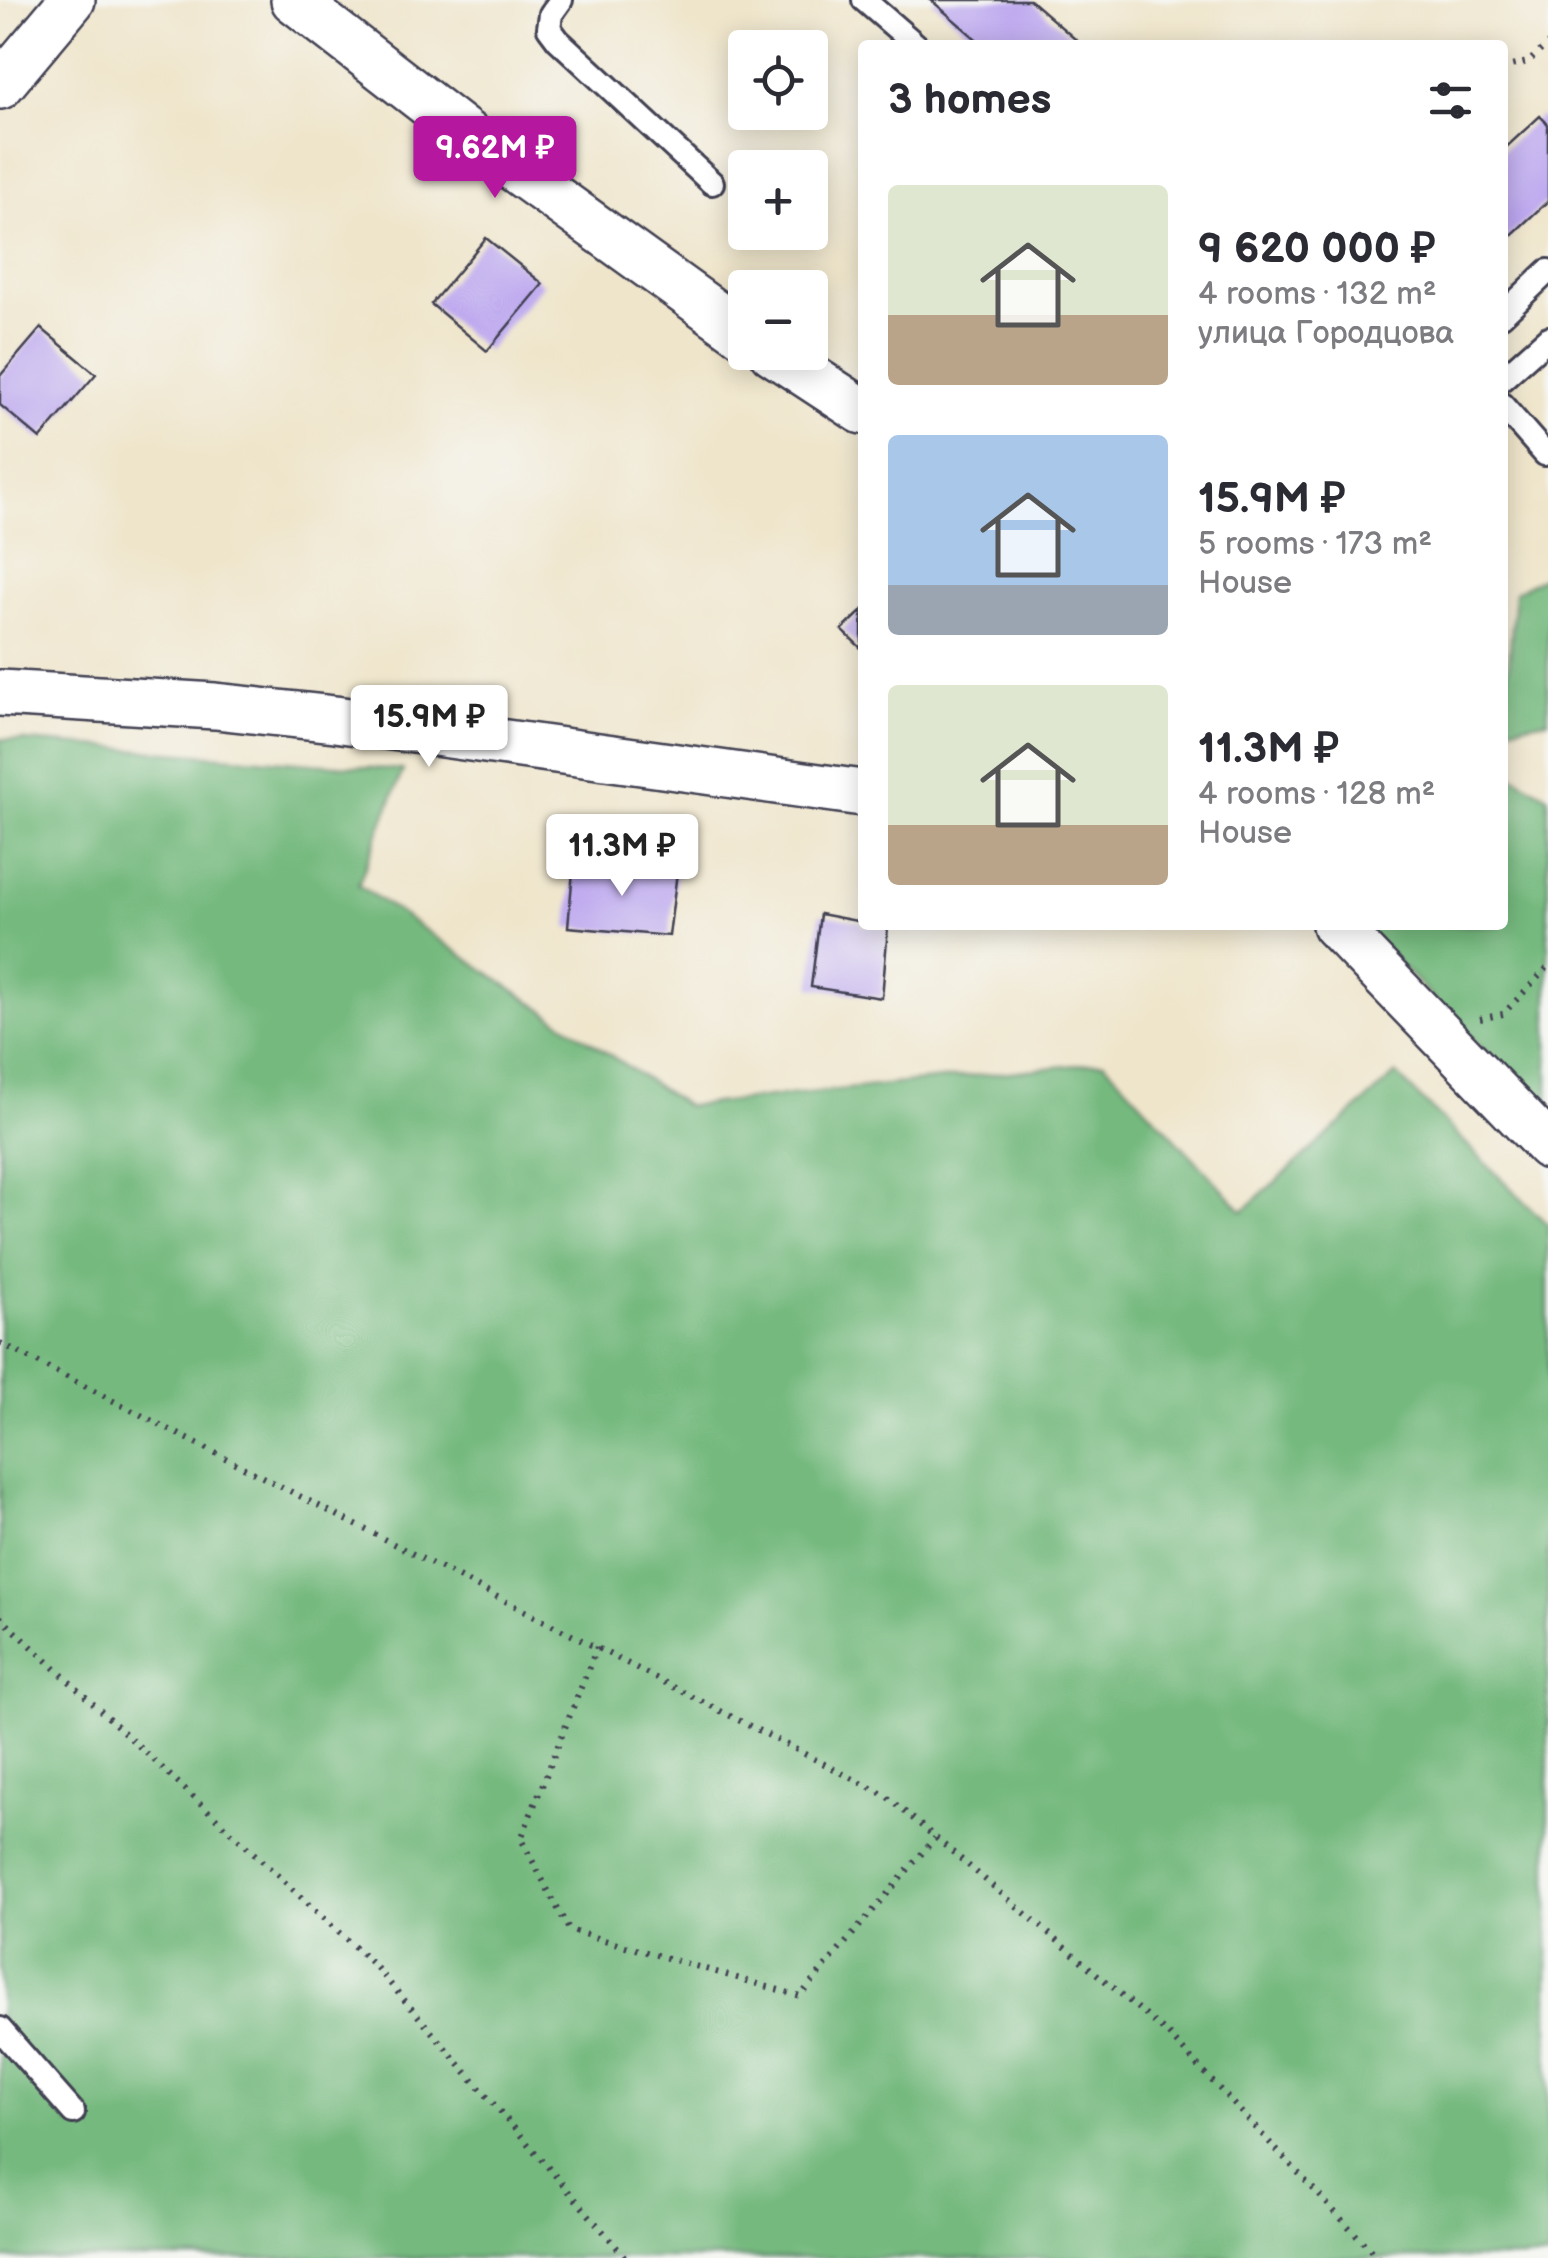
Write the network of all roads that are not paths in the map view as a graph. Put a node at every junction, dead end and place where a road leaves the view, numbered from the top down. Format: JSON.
{"nodes":[{"id":1,"x":72,"y":0,"type":"edge"},
{"id":2,"x":294,"y":0,"type":"edge"},
{"id":3,"x":561,"y":0,"type":"edge"},
{"id":4,"x":864,"y":0,"type":"edge"},
{"id":5,"x":910,"y":40,"type":"edge"},
{"id":6,"x":0,"y":86,"type":"edge"},
{"id":7,"x":712,"y":184,"type":"dead end"},
{"id":8,"x":1548,"y":271,"type":"edge"},
{"id":9,"x":1508,"y":309,"type":"edge"},
{"id":10,"x":728,"y":324,"type":"edge"},
{"id":11,"x":1548,"y":338,"type":"edge"},
{"id":12,"x":801,"y":370,"type":"edge"},
{"id":13,"x":1508,"y":374,"type":"edge"},
{"id":14,"x":858,"y":406,"type":"edge"},
{"id":15,"x":1508,"y":412,"type":"edge"},
{"id":16,"x":1545,"y":454,"type":"dead end"},
{"id":17,"x":0,"y":693,"type":"edge"},
{"id":18,"x":858,"y":792,"type":"edge"},
{"id":19,"x":1341,"y":930,"type":"edge"},
{"id":20,"x":1548,"y":1146,"type":"edge"},
{"id":21,"x":0,"y":2029,"type":"edge"},
{"id":22,"x":74,"y":2112,"type":"dead end"}],
"edges":[{"from":1,"to":6,"type":"street"},
{"from":2,"to":10,"type":"street"},
{"from":3,"to":7,"type":"lane"},
{"from":4,"to":5,"type":"lane"},
{"from":8,"to":9,"type":"lane"},
{"from":11,"to":13,"type":"lane"},
{"from":12,"to":14,"type":"street"},
{"from":15,"to":16,"type":"lane"},
{"from":17,"to":18,"type":"street"},
{"from":19,"to":20,"type":"street"},
{"from":21,"to":22,"type":"lane"}]}
